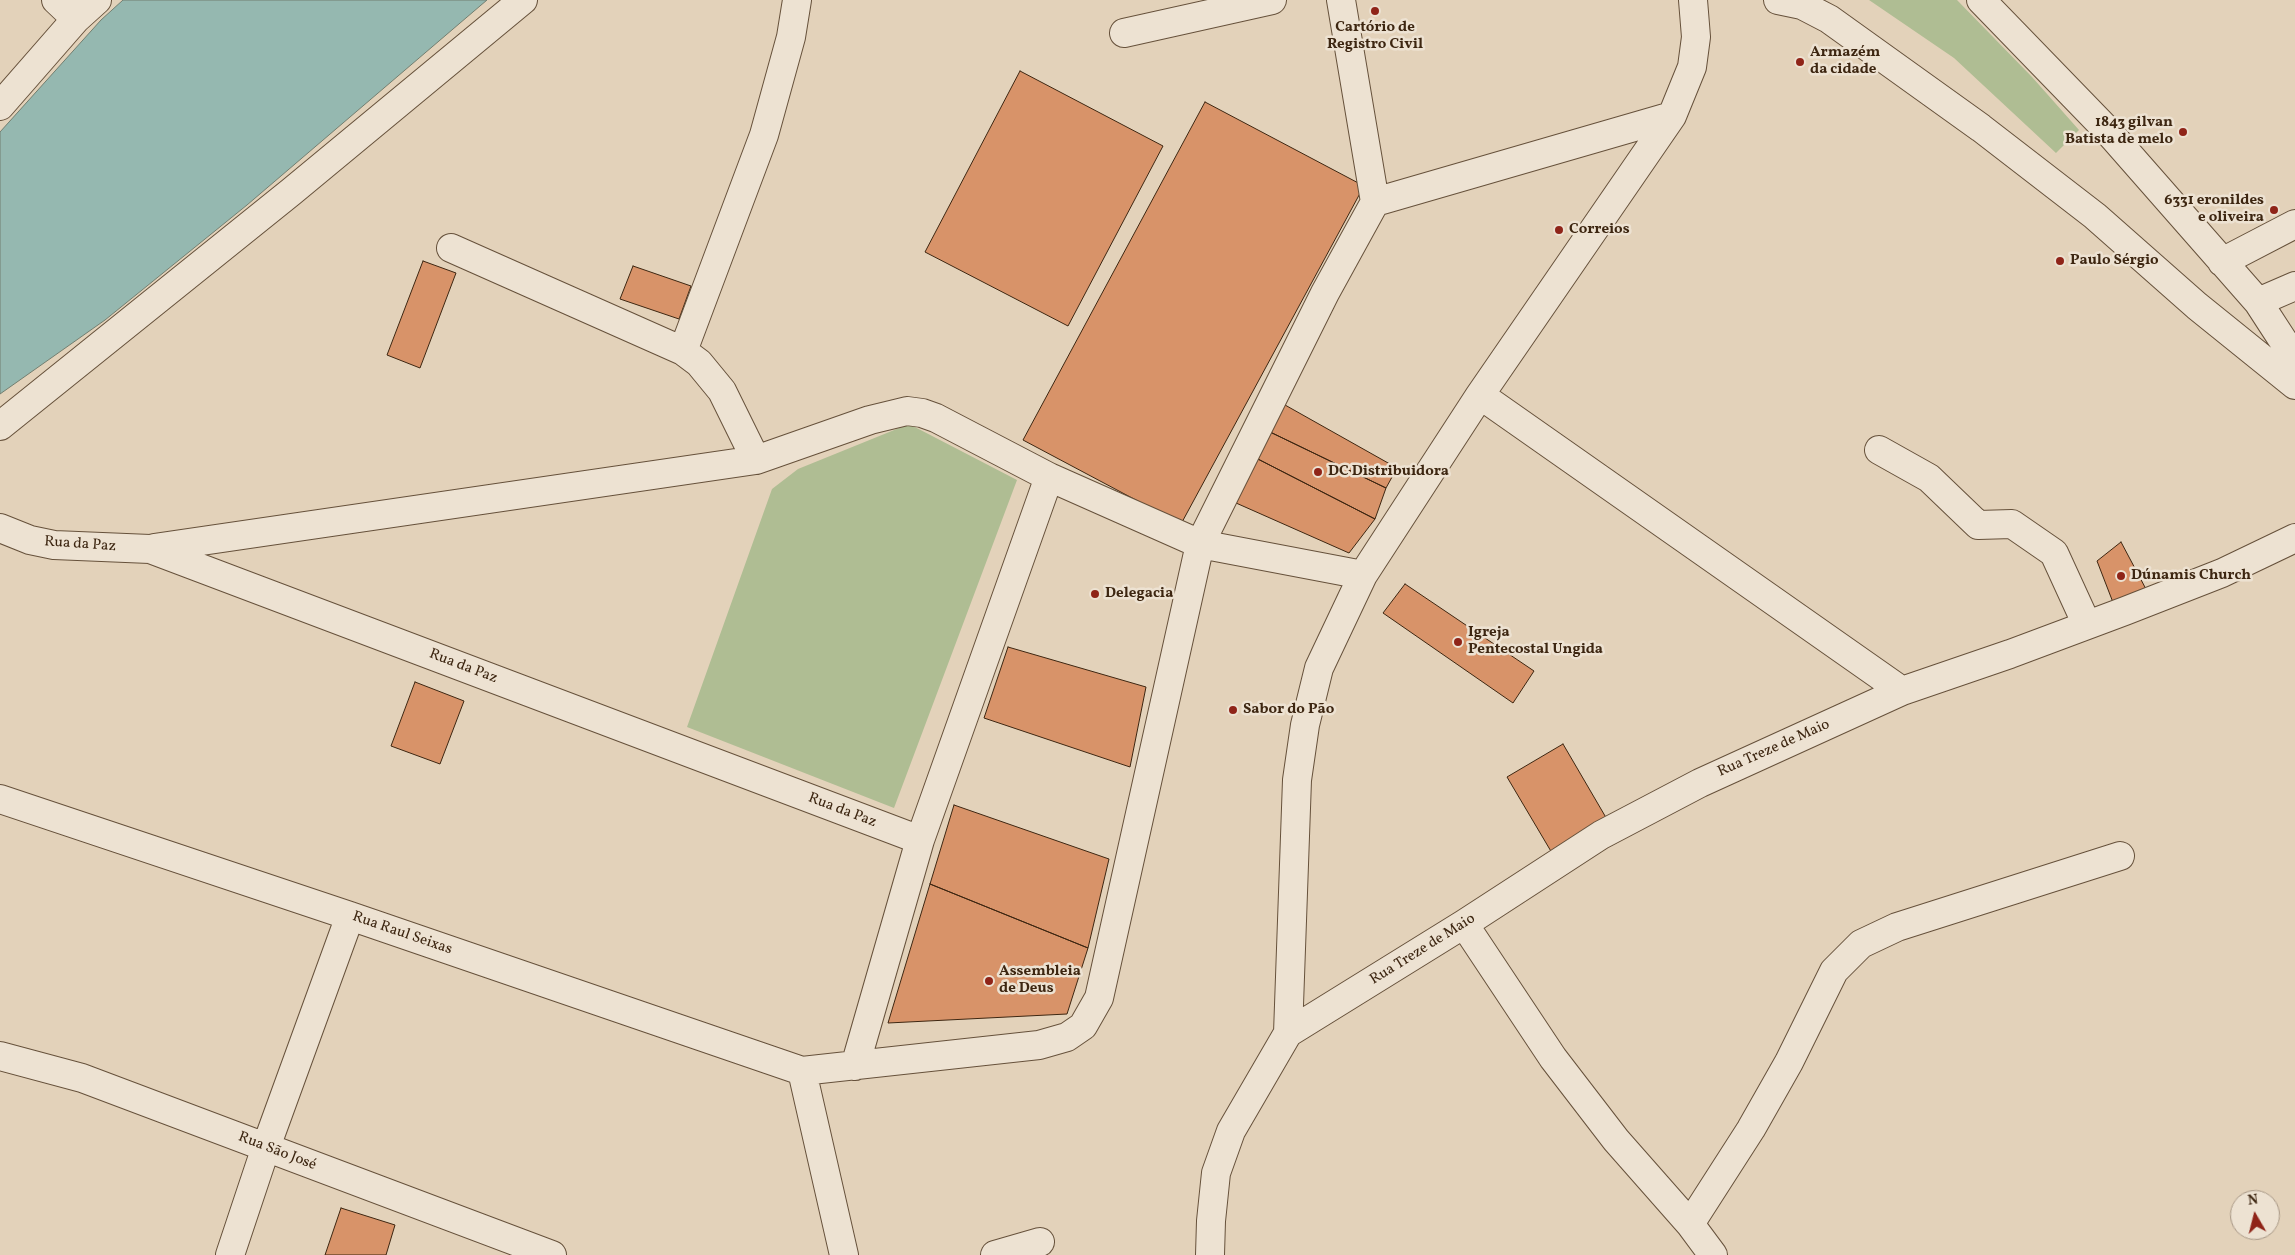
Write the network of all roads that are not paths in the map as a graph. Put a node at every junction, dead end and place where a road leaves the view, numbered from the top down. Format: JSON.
{"nodes":[{"id":1,"x":56,"y":0,"type":"edge"},
{"id":2,"x":97,"y":0,"type":"edge"},
{"id":3,"x":523,"y":0,"type":"edge"},
{"id":4,"x":796,"y":0,"type":"edge"},
{"id":5,"x":1272,"y":0,"type":"edge"},
{"id":6,"x":1341,"y":0,"type":"edge"},
{"id":7,"x":1693,"y":0,"type":"edge"},
{"id":8,"x":1778,"y":0,"type":"edge"},
{"id":9,"x":1982,"y":0,"type":"edge"},
{"id":10,"x":76,"y":19,"type":"junction"},
{"id":11,"x":1124,"y":33,"type":"dead end"},
{"id":12,"x":0,"y":106,"type":"edge"},
{"id":13,"x":1672,"y":116,"type":"junction"},
{"id":14,"x":1375,"y":202,"type":"junction"},
{"id":15,"x":2295,"y":224,"type":"edge"},
{"id":16,"x":451,"y":248,"type":"dead end"},
{"id":17,"x":2222,"y":262,"type":"junction"},
{"id":18,"x":2295,"y":286,"type":"edge"},
{"id":19,"x":2258,"y":302,"type":"junction"},
{"id":20,"x":683,"y":351,"type":"junction"},
{"id":21,"x":2295,"y":359,"type":"edge"},
{"id":22,"x":2295,"y":385,"type":"edge"},
{"id":23,"x":1480,"y":395,"type":"junction"},
{"id":24,"x":0,"y":426,"type":"edge"},
{"id":25,"x":1879,"y":450,"type":"dead end"},
{"id":26,"x":756,"y":460,"type":"junction"},
{"id":27,"x":1049,"y":478,"type":"junction"},
{"id":28,"x":0,"y":528,"type":"edge"},
{"id":29,"x":2295,"y":538,"type":"edge"},
{"id":30,"x":1200,"y":544,"type":"junction"},
{"id":31,"x":150,"y":549,"type":"junction"},
{"id":32,"x":1363,"y":575,"type":"junction"},
{"id":33,"x":2087,"y":625,"type":"junction"},
{"id":34,"x":1902,"y":691,"type":"junction"},
{"id":35,"x":0,"y":799,"type":"edge"},
{"id":36,"x":920,"y":840,"type":"junction"},
{"id":37,"x":2120,"y":856,"type":"dead end"},
{"id":38,"x":350,"y":916,"type":"junction"},
{"id":39,"x":1464,"y":924,"type":"junction"},
{"id":40,"x":1288,"y":1033,"type":"junction"},
{"id":41,"x":0,"y":1056,"type":"edge"},
{"id":42,"x":855,"y":1066,"type":"junction"},
{"id":43,"x":802,"y":1071,"type":"junction"},
{"id":44,"x":266,"y":1147,"type":"junction"},
{"id":45,"x":1690,"y":1224,"type":"junction"},
{"id":46,"x":1040,"y":1242,"type":"dead end"},
{"id":47,"x":230,"y":1255,"type":"edge"},
{"id":48,"x":552,"y":1255,"type":"edge"},
{"id":49,"x":844,"y":1255,"type":"edge"},
{"id":50,"x":996,"y":1255,"type":"edge"},
{"id":51,"x":1210,"y":1255,"type":"edge"},
{"id":52,"x":1713,"y":1255,"type":"edge"}],
"edges":[{"from":1,"to":10,"type":"street"},
{"from":2,"to":10,"type":"street"},
{"from":3,"to":24,"type":"street"},
{"from":4,"to":20,"type":"street"},
{"from":5,"to":11,"type":"street"},
{"from":6,"to":14,"type":"street"},
{"from":7,"to":13,"type":"street"},
{"from":8,"to":22,"type":"street"},
{"from":9,"to":17,"type":"street"},
{"from":10,"to":12,"type":"street"},
{"from":13,"to":14,"type":"street"},
{"from":13,"to":23,"type":"street"},
{"from":14,"to":30,"type":"street"},
{"from":15,"to":17,"type":"street"},
{"from":16,"to":20,"type":"street"},
{"from":17,"to":19,"type":"street"},
{"from":18,"to":19,"type":"street"},
{"from":19,"to":21,"type":"street"},
{"from":20,"to":26,"type":"street"},
{"from":23,"to":32,"type":"street"},
{"from":23,"to":34,"type":"street"},
{"from":25,"to":33,"type":"street"},
{"from":26,"to":27,"type":"street"},
{"from":26,"to":31,"type":"street"},
{"from":27,"to":30,"type":"street"},
{"from":27,"to":36,"type":"street"},
{"from":28,"to":31,"type":"street","name":"Rua da Paz"},
{"from":29,"to":33,"type":"street","name":"Rua Treze de Maio"},
{"from":30,"to":32,"type":"street"},
{"from":30,"to":42,"type":"street"},
{"from":31,"to":36,"type":"street","name":"Rua da Paz"},
{"from":32,"to":40,"type":"street"},
{"from":33,"to":34,"type":"street","name":"Rua Treze de Maio"},
{"from":34,"to":39,"type":"street","name":"Rua Treze de Maio"},
{"from":35,"to":38,"type":"street","name":"Rua Raul Seixas"},
{"from":36,"to":42,"type":"street"},
{"from":37,"to":45,"type":"street"},
{"from":38,"to":43,"type":"street","name":"Rua Raul Seixas"},
{"from":38,"to":44,"type":"street"},
{"from":39,"to":40,"type":"street","name":"Rua Treze de Maio"},
{"from":39,"to":45,"type":"street"},
{"from":40,"to":51,"type":"street"},
{"from":41,"to":44,"type":"street","name":"Rua São José"},
{"from":42,"to":43,"type":"street"},
{"from":43,"to":49,"type":"street"},
{"from":44,"to":47,"type":"street"},
{"from":44,"to":48,"type":"street","name":"Rua São José"},
{"from":45,"to":52,"type":"street"},
{"from":46,"to":50,"type":"street"}]}
